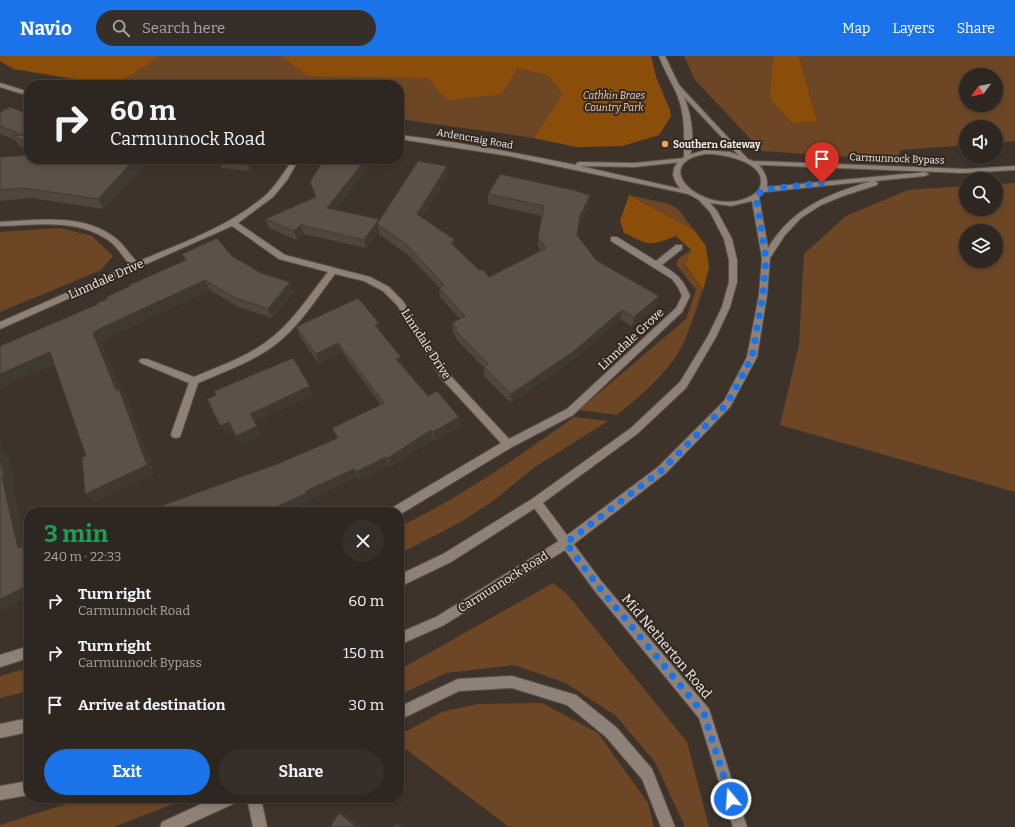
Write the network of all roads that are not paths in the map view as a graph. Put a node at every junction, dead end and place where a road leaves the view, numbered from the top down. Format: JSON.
{"nodes":[{"id":1,"x":662,"y":56,"type":"edge"},
{"id":2,"x":675,"y":83,"type":"junction"},
{"id":3,"x":0,"y":85,"type":"edge"},
{"id":4,"x":24,"y":92,"type":"edge"},
{"id":5,"x":404,"y":137,"type":"edge"},
{"id":6,"x":685,"y":159,"type":"junction"},
{"id":7,"x":745,"y":159,"type":"junction"},
{"id":8,"x":548,"y":162,"type":"junction"},
{"id":9,"x":752,"y":163,"type":"junction"},
{"id":10,"x":293,"y":164,"type":"edge"},
{"id":11,"x":1015,"y":168,"type":"edge"},
{"id":12,"x":970,"y":171,"type":"junction"},
{"id":13,"x":896,"y":177,"type":"junction"},
{"id":14,"x":762,"y":190,"type":"junction"},
{"id":15,"x":690,"y":193,"type":"junction"},
{"id":16,"x":756,"y":197,"type":"junction"},
{"id":17,"x":702,"y":199,"type":"junction"},
{"id":18,"x":233,"y":223,"type":"junction"},
{"id":19,"x":0,"y":224,"type":"edge"},
{"id":20,"x":614,"y":239,"type":"dead end"},
{"id":21,"x":679,"y":247,"type":"dead end"},
{"id":22,"x":766,"y":258,"type":"junction"},
{"id":23,"x":656,"y":265,"type":"junction"},
{"id":24,"x":135,"y":266,"type":"junction"},
{"id":25,"x":333,"y":271,"type":"junction"},
{"id":26,"x":0,"y":326,"type":"edge"},
{"id":27,"x":144,"y":361,"type":"dead end"},
{"id":28,"x":194,"y":381,"type":"junction"},
{"id":29,"x":176,"y":434,"type":"dead end"},
{"id":30,"x":508,"y":444,"type":"junction"},
{"id":31,"x":536,"y":502,"type":"junction"},
{"id":32,"x":402,"y":507,"type":"edge"},
{"id":33,"x":566,"y":543,"type":"junction"},
{"id":34,"x":404,"y":579,"type":"edge"},
{"id":35,"x":404,"y":637,"type":"edge"},
{"id":36,"x":24,"y":654,"type":"edge"},
{"id":37,"x":0,"y":661,"type":"edge"},
{"id":38,"x":404,"y":712,"type":"edge"},
{"id":39,"x":24,"y":725,"type":"edge"},
{"id":40,"x":0,"y":731,"type":"edge"},
{"id":41,"x":24,"y":789,"type":"edge"},
{"id":42,"x":0,"y":793,"type":"edge"},
{"id":43,"x":219,"y":803,"type":"edge"},
{"id":44,"x":255,"y":803,"type":"edge"},
{"id":45,"x":167,"y":827,"type":"edge"},
{"id":46,"x":260,"y":827,"type":"edge"},
{"id":47,"x":668,"y":827,"type":"edge"},
{"id":48,"x":740,"y":827,"type":"edge"}],
"edges":[{"from":1,"to":2,"type":"street"},
{"from":2,"to":6,"type":"street"},
{"from":2,"to":7,"type":"street"},
{"from":3,"to":4,"type":"street"},
{"from":5,"to":8,"type":"street","name":"Ardencraig Road"},
{"from":6,"to":7,"type":"street"},
{"from":6,"to":8,"type":"street","name":"Ardencraig Road"},
{"from":6,"to":15,"type":"street"},
{"from":7,"to":9,"type":"street"},
{"from":8,"to":15,"type":"street","name":"Ardencraig Road"},
{"from":9,"to":12,"type":"street","name":"Carmunnock Bypass"},
{"from":9,"to":14,"type":"street"},
{"from":10,"to":18,"type":"street","name":"Linndale Drive"},
{"from":11,"to":12,"type":"street","name":"Carmunnock Bypass"},
{"from":12,"to":13,"type":"street","name":"Carmunnock Bypass"},
{"from":13,"to":14,"type":"street","name":"Carmunnock Bypass"},
{"from":13,"to":22,"type":"street"},
{"from":14,"to":16,"type":"street"},
{"from":15,"to":17,"type":"street"},
{"from":16,"to":17,"type":"street"},
{"from":16,"to":22,"type":"street","name":"Carmunnock Road"},
{"from":17,"to":31,"type":"street"},
{"from":18,"to":24,"type":"street","name":"Linndale Drive"},
{"from":18,"to":25,"type":"street","name":"Linndale Drive"},
{"from":19,"to":24,"type":"street"},
{"from":20,"to":23,"type":"street","name":"Linndale Grove"},
{"from":21,"to":23,"type":"street"},
{"from":22,"to":33,"type":"street","name":"Carmunnock Road"},
{"from":23,"to":30,"type":"street","name":"Linndale Grove"},
{"from":24,"to":26,"type":"street","name":"Linndale Drive"},
{"from":25,"to":28,"type":"street"},
{"from":25,"to":30,"type":"street","name":"Linndale Drive"},
{"from":27,"to":28,"type":"street"},
{"from":28,"to":29,"type":"street"},
{"from":30,"to":32,"type":"street"},
{"from":31,"to":33,"type":"street","name":"Mid Netherton Road"},
{"from":31,"to":34,"type":"street"},
{"from":33,"to":35,"type":"street","name":"Carmunnock Road"},
{"from":33,"to":48,"type":"street","name":"Mid Netherton Road"},
{"from":36,"to":37,"type":"street"},
{"from":38,"to":47,"type":"street"},
{"from":39,"to":40,"type":"street"},
{"from":41,"to":42,"type":"street"},
{"from":43,"to":45,"type":"street"},
{"from":44,"to":46,"type":"street"}]}
